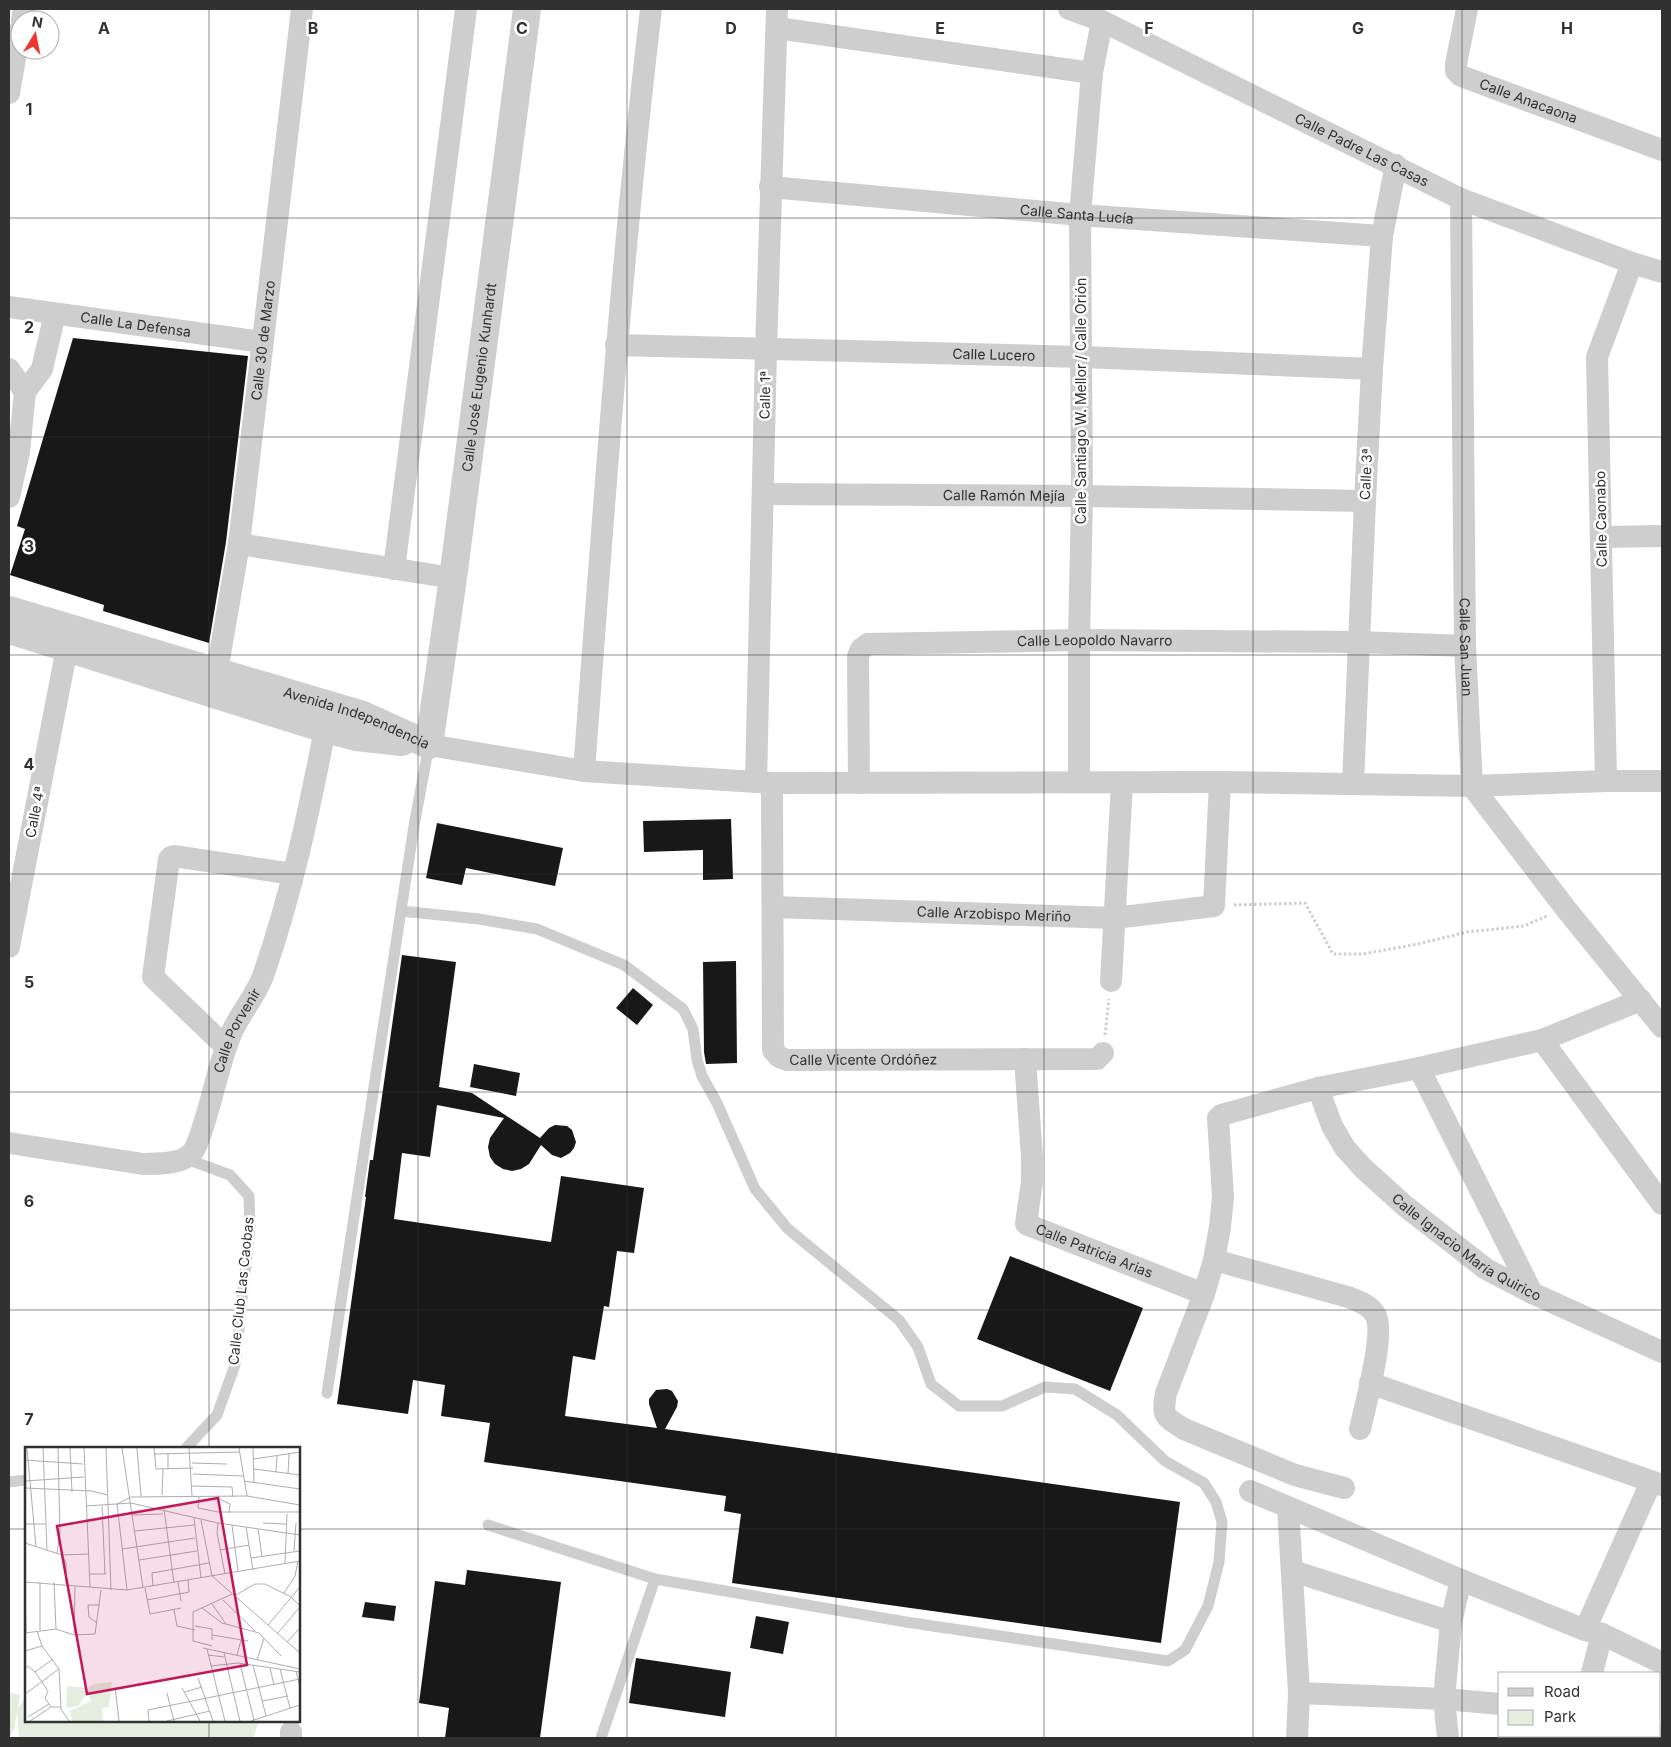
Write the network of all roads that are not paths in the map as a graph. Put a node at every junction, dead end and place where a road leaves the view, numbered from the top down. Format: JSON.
{"nodes":[{"id":1,"x":302,"y":9,"type":"edge"},
{"id":2,"x":466,"y":9,"type":"edge"},
{"id":3,"x":527,"y":9,"type":"edge"},
{"id":4,"x":651,"y":9,"type":"edge"},
{"id":5,"x":1069,"y":9,"type":"edge"},
{"id":6,"x":1467,"y":9,"type":"edge"},
{"id":7,"x":777,"y":19,"type":"edge"},
{"id":8,"x":1102,"y":21,"type":"junction"},
{"id":9,"x":15,"y":60,"type":"edge"},
{"id":10,"x":1092,"y":73,"type":"junction"},
{"id":11,"x":9,"y":93,"type":"edge"},
{"id":12,"x":1662,"y":150,"type":"edge"},
{"id":13,"x":1396,"y":165,"type":"junction"},
{"id":14,"x":770,"y":187,"type":"junction"},
{"id":15,"x":1461,"y":199,"type":"junction"},
{"id":16,"x":1080,"y":215,"type":"junction"},
{"id":17,"x":1382,"y":236,"type":"junction"},
{"id":18,"x":1632,"y":263,"type":"junction"},
{"id":19,"x":1662,"y":272,"type":"edge"},
{"id":20,"x":9,"y":307,"type":"edge"},
{"id":21,"x":56,"y":314,"type":"junction"},
{"id":22,"x":262,"y":342,"type":"junction"},
{"id":23,"x":616,"y":345,"type":"junction"},
{"id":24,"x":766,"y":350,"type":"junction"},
{"id":25,"x":1082,"y":357,"type":"junction"},
{"id":26,"x":9,"y":369,"type":"edge"},
{"id":27,"x":1372,"y":369,"type":"junction"},
{"id":28,"x":25,"y":392,"type":"junction"},
{"id":29,"x":763,"y":494,"type":"junction"},
{"id":30,"x":1082,"y":496,"type":"junction"},
{"id":31,"x":9,"y":497,"type":"edge"},
{"id":32,"x":1365,"y":501,"type":"junction"},
{"id":33,"x":1662,"y":536,"type":"edge"},
{"id":34,"x":1602,"y":537,"type":"junction"},
{"id":35,"x":239,"y":544,"type":"junction"},
{"id":36,"x":394,"y":569,"type":"junction"},
{"id":37,"x":453,"y":578,"type":"junction"},
{"id":38,"x":9,"y":610,"type":"edge"},
{"id":39,"x":9,"y":630,"type":"edge"},
{"id":40,"x":1079,"y":640,"type":"junction"},
{"id":41,"x":1359,"y":642,"type":"junction"},
{"id":42,"x":1465,"y":646,"type":"junction"},
{"id":43,"x":67,"y":648,"type":"junction"},
{"id":44,"x":217,"y":671,"type":"junction"},
{"id":45,"x":325,"y":729,"type":"junction"},
{"id":46,"x":429,"y":745,"type":"junction"},
{"id":47,"x":584,"y":771,"type":"junction"},
{"id":48,"x":1606,"y":781,"type":"junction"},
{"id":49,"x":1662,"y":781,"type":"edge"},
{"id":50,"x":764,"y":782,"type":"junction"},
{"id":51,"x":1079,"y":782,"type":"junction"},
{"id":52,"x":1220,"y":782,"type":"junction"},
{"id":53,"x":858,"y":783,"type":"junction"},
{"id":54,"x":1122,"y":784,"type":"junction"},
{"id":55,"x":1353,"y":784,"type":"junction"},
{"id":56,"x":1472,"y":786,"type":"junction"},
{"id":57,"x":293,"y":874,"type":"junction"},
{"id":58,"x":773,"y":907,"type":"junction"},
{"id":59,"x":401,"y":911,"type":"junction"},
{"id":60,"x":1115,"y":918,"type":"junction"},
{"id":61,"x":9,"y":947,"type":"edge"},
{"id":62,"x":1111,"y":981,"type":"road end"},
{"id":63,"x":1641,"y":1000,"type":"junction"},
{"id":64,"x":1662,"y":1025,"type":"edge"},
{"id":65,"x":1542,"y":1040,"type":"junction"},
{"id":66,"x":226,"y":1047,"type":"junction"},
{"id":67,"x":1103,"y":1053,"type":"road end"},
{"id":68,"x":1025,"y":1059,"type":"junction"},
{"id":69,"x":1419,"y":1068,"type":"junction"},
{"id":70,"x":1318,"y":1088,"type":"junction"},
{"id":71,"x":9,"y":1143,"type":"edge"},
{"id":72,"x":184,"y":1158,"type":"junction"},
{"id":73,"x":1662,"y":1204,"type":"edge"},
{"id":74,"x":1214,"y":1260,"type":"junction"},
{"id":75,"x":1532,"y":1293,"type":"junction"},
{"id":76,"x":1204,"y":1294,"type":"junction"},
{"id":77,"x":1662,"y":1352,"type":"edge"},
{"id":78,"x":1370,"y":1383,"type":"junction"},
{"id":79,"x":327,"y":1393,"type":"dead end"},
{"id":80,"x":1360,"y":1430,"type":"dead end"},
{"id":81,"x":187,"y":1447,"type":"edge"},
{"id":82,"x":25,"y":1480,"type":"edge"},
{"id":83,"x":9,"y":1482,"type":"edge"},
{"id":84,"x":1657,"y":1483,"type":"edge"},
{"id":85,"x":1344,"y":1488,"type":"dead end"},
{"id":86,"x":1250,"y":1491,"type":"dead end"},
{"id":87,"x":1288,"y":1507,"type":"junction"},
{"id":88,"x":488,"y":1525,"type":"dead end"},
{"id":89,"x":1293,"y":1570,"type":"junction"},
{"id":90,"x":654,"y":1579,"type":"junction"},
{"id":91,"x":1461,"y":1580,"type":"junction"},
{"id":92,"x":1451,"y":1622,"type":"junction"},
{"id":93,"x":1593,"y":1632,"type":"junction"},
{"id":94,"x":1662,"y":1663,"type":"edge"},
{"id":95,"x":1592,"y":1672,"type":"edge"},
{"id":96,"x":1299,"y":1693,"type":"junction"},
{"id":97,"x":1444,"y":1699,"type":"junction"},
{"id":98,"x":1498,"y":1704,"type":"edge"},
{"id":99,"x":601,"y":1738,"type":"edge"},
{"id":100,"x":1297,"y":1738,"type":"edge"},
{"id":101,"x":1448,"y":1738,"type":"edge"}],
"edges":[{"from":1,"to":22,"type":"street","name":"Calle 30 de Marzo"},
{"from":2,"to":36,"type":"street"},
{"from":3,"to":37,"type":"street","name":"Calle José Eugenio Kunhardt"},
{"from":4,"to":23,"type":"street"},
{"from":5,"to":8,"type":"street","name":"Calle Padre Las Casas"},
{"from":6,"to":12,"type":"street","name":"Calle Anacaona"},
{"from":7,"to":10,"type":"street"},
{"from":7,"to":14,"type":"street","name":"Calle 1ª"},
{"from":8,"to":10,"type":"street","name":"Calle Santiago W. Mellor / Calle Orión"},
{"from":8,"to":13,"type":"street","name":"Calle Padre Las Casas"},
{"from":9,"to":11,"type":"street"},
{"from":10,"to":16,"type":"street","name":"Calle Santiago W. Mellor / Calle Orión"},
{"from":13,"to":15,"type":"street","name":"Calle Padre Las Casas"},
{"from":13,"to":17,"type":"street","name":"Calle 3ª"},
{"from":14,"to":16,"type":"street","name":"Calle Santa Lucía"},
{"from":14,"to":24,"type":"street","name":"Calle 1ª"},
{"from":15,"to":18,"type":"street","name":"Calle Padre Las Casas"},
{"from":15,"to":42,"type":"street","name":"Calle San Juan"},
{"from":16,"to":17,"type":"street","name":"Calle Santa Lucía"},
{"from":16,"to":25,"type":"street","name":"Calle Santiago W. Mellor / Calle Orión"},
{"from":17,"to":27,"type":"street","name":"Calle 3ª"},
{"from":18,"to":19,"type":"street","name":"Calle Padre Las Casas"},
{"from":18,"to":34,"type":"street","name":"Calle Caonabo"},
{"from":20,"to":21,"type":"street","name":"Calle La Defensa"},
{"from":21,"to":22,"type":"street","name":"Calle La Defensa"},
{"from":21,"to":28,"type":"street"},
{"from":22,"to":35,"type":"street","name":"Calle 30 de Marzo"},
{"from":23,"to":24,"type":"street","name":"Calle Lucero"},
{"from":23,"to":47,"type":"street"},
{"from":24,"to":25,"type":"street","name":"Calle Lucero"},
{"from":24,"to":29,"type":"street","name":"Calle 1ª"},
{"from":25,"to":27,"type":"street","name":"Calle Lucero"},
{"from":25,"to":30,"type":"street","name":"Calle Santiago W. Mellor / Calle Orión"},
{"from":26,"to":28,"type":"street"},
{"from":27,"to":32,"type":"street","name":"Calle 3ª"},
{"from":28,"to":31,"type":"street"},
{"from":29,"to":30,"type":"street","name":"Calle Ramón Mejía"},
{"from":29,"to":50,"type":"street","name":"Calle 1ª"},
{"from":30,"to":32,"type":"street","name":"Calle Ramón Mejía"},
{"from":30,"to":40,"type":"street","name":"Calle Santiago W. Mellor / Calle Orión"},
{"from":32,"to":41,"type":"street","name":"Calle 3ª"},
{"from":33,"to":34,"type":"street"},
{"from":34,"to":48,"type":"street","name":"Calle Caonabo"},
{"from":35,"to":36,"type":"street"},
{"from":35,"to":44,"type":"street","name":"Calle 30 de Marzo"},
{"from":36,"to":37,"type":"street"},
{"from":37,"to":46,"type":"street","name":"Calle José Eugenio Kunhardt"},
{"from":38,"to":44,"type":"street","name":"Avenida Independencia"},
{"from":39,"to":43,"type":"street","name":"Avenida Independencia"},
{"from":40,"to":41,"type":"street","name":"Calle Leopoldo Navarro"},
{"from":40,"to":51,"type":"street","name":"Calle Santiago W. Mellor / Calle Orión"},
{"from":40,"to":53,"type":"street","name":"Calle Leopoldo Navarro"},
{"from":41,"to":42,"type":"street","name":"Calle Leopoldo Navarro"},
{"from":41,"to":55,"type":"street","name":"Calle 3ª"},
{"from":42,"to":56,"type":"street","name":"Calle San Juan"},
{"from":43,"to":45,"type":"street","name":"Avenida Independencia"},
{"from":43,"to":61,"type":"street","name":"Calle 4ª"},
{"from":44,"to":46,"type":"street","name":"Avenida Independencia"},
{"from":45,"to":46,"type":"street","name":"Avenida Independencia"},
{"from":45,"to":57,"type":"street","name":"Calle Porvenir"},
{"from":46,"to":47,"type":"street"},
{"from":46,"to":59,"type":"lane"},
{"from":47,"to":50,"type":"street"},
{"from":48,"to":49,"type":"street"},
{"from":48,"to":56,"type":"street"},
{"from":50,"to":53,"type":"street"},
{"from":50,"to":58,"type":"street","name":"Calle Vicente Ordóñez"},
{"from":51,"to":53,"type":"street"},
{"from":51,"to":54,"type":"street"},
{"from":52,"to":54,"type":"street"},
{"from":52,"to":55,"type":"street"},
{"from":52,"to":60,"type":"street","name":"Calle Arzobispo Meriño"},
{"from":54,"to":60,"type":"street"},
{"from":55,"to":56,"type":"street"},
{"from":56,"to":63,"type":"street"},
{"from":57,"to":66,"type":"street","name":"Calle Porvenir"},
{"from":57,"to":66,"type":"street"},
{"from":58,"to":60,"type":"street","name":"Calle Arzobispo Meriño"},
{"from":58,"to":68,"type":"street","name":"Calle Vicente Ordóñez"},
{"from":59,"to":79,"type":"lane"},
{"from":59,"to":90,"type":"lane"},
{"from":60,"to":62,"type":"street"},
{"from":63,"to":64,"type":"street"},
{"from":63,"to":65,"type":"street"},
{"from":65,"to":69,"type":"street"},
{"from":65,"to":73,"type":"street"},
{"from":66,"to":72,"type":"street","name":"Calle Porvenir"},
{"from":67,"to":68,"type":"street","name":"Calle Vicente Ordóñez"},
{"from":68,"to":76,"type":"street","name":"Calle Patricia Arias"},
{"from":69,"to":70,"type":"street"},
{"from":69,"to":75,"type":"street"},
{"from":70,"to":74,"type":"street"},
{"from":70,"to":75,"type":"street","name":"Calle Ignacio María Quirico"},
{"from":71,"to":72,"type":"street"},
{"from":72,"to":81,"type":"lane","name":"Calle Club Las Caobas"},
{"from":74,"to":76,"type":"street"},
{"from":74,"to":78,"type":"street"},
{"from":75,"to":77,"type":"street","name":"Calle Ignacio María Quirico"},
{"from":76,"to":85,"type":"street"},
{"from":78,"to":80,"type":"street"},
{"from":78,"to":84,"type":"street"},
{"from":82,"to":83,"type":"lane"},
{"from":84,"to":93,"type":"street"},
{"from":86,"to":87,"type":"street"},
{"from":87,"to":89,"type":"street"},
{"from":87,"to":91,"type":"street"},
{"from":88,"to":90,"type":"lane"},
{"from":89,"to":92,"type":"street"},
{"from":89,"to":96,"type":"street"},
{"from":90,"to":99,"type":"lane"},
{"from":91,"to":92,"type":"street"},
{"from":91,"to":93,"type":"street"},
{"from":92,"to":97,"type":"street"},
{"from":93,"to":94,"type":"street"},
{"from":93,"to":95,"type":"street"},
{"from":96,"to":97,"type":"street"},
{"from":96,"to":100,"type":"street"},
{"from":97,"to":98,"type":"street"},
{"from":97,"to":101,"type":"street"}]}
